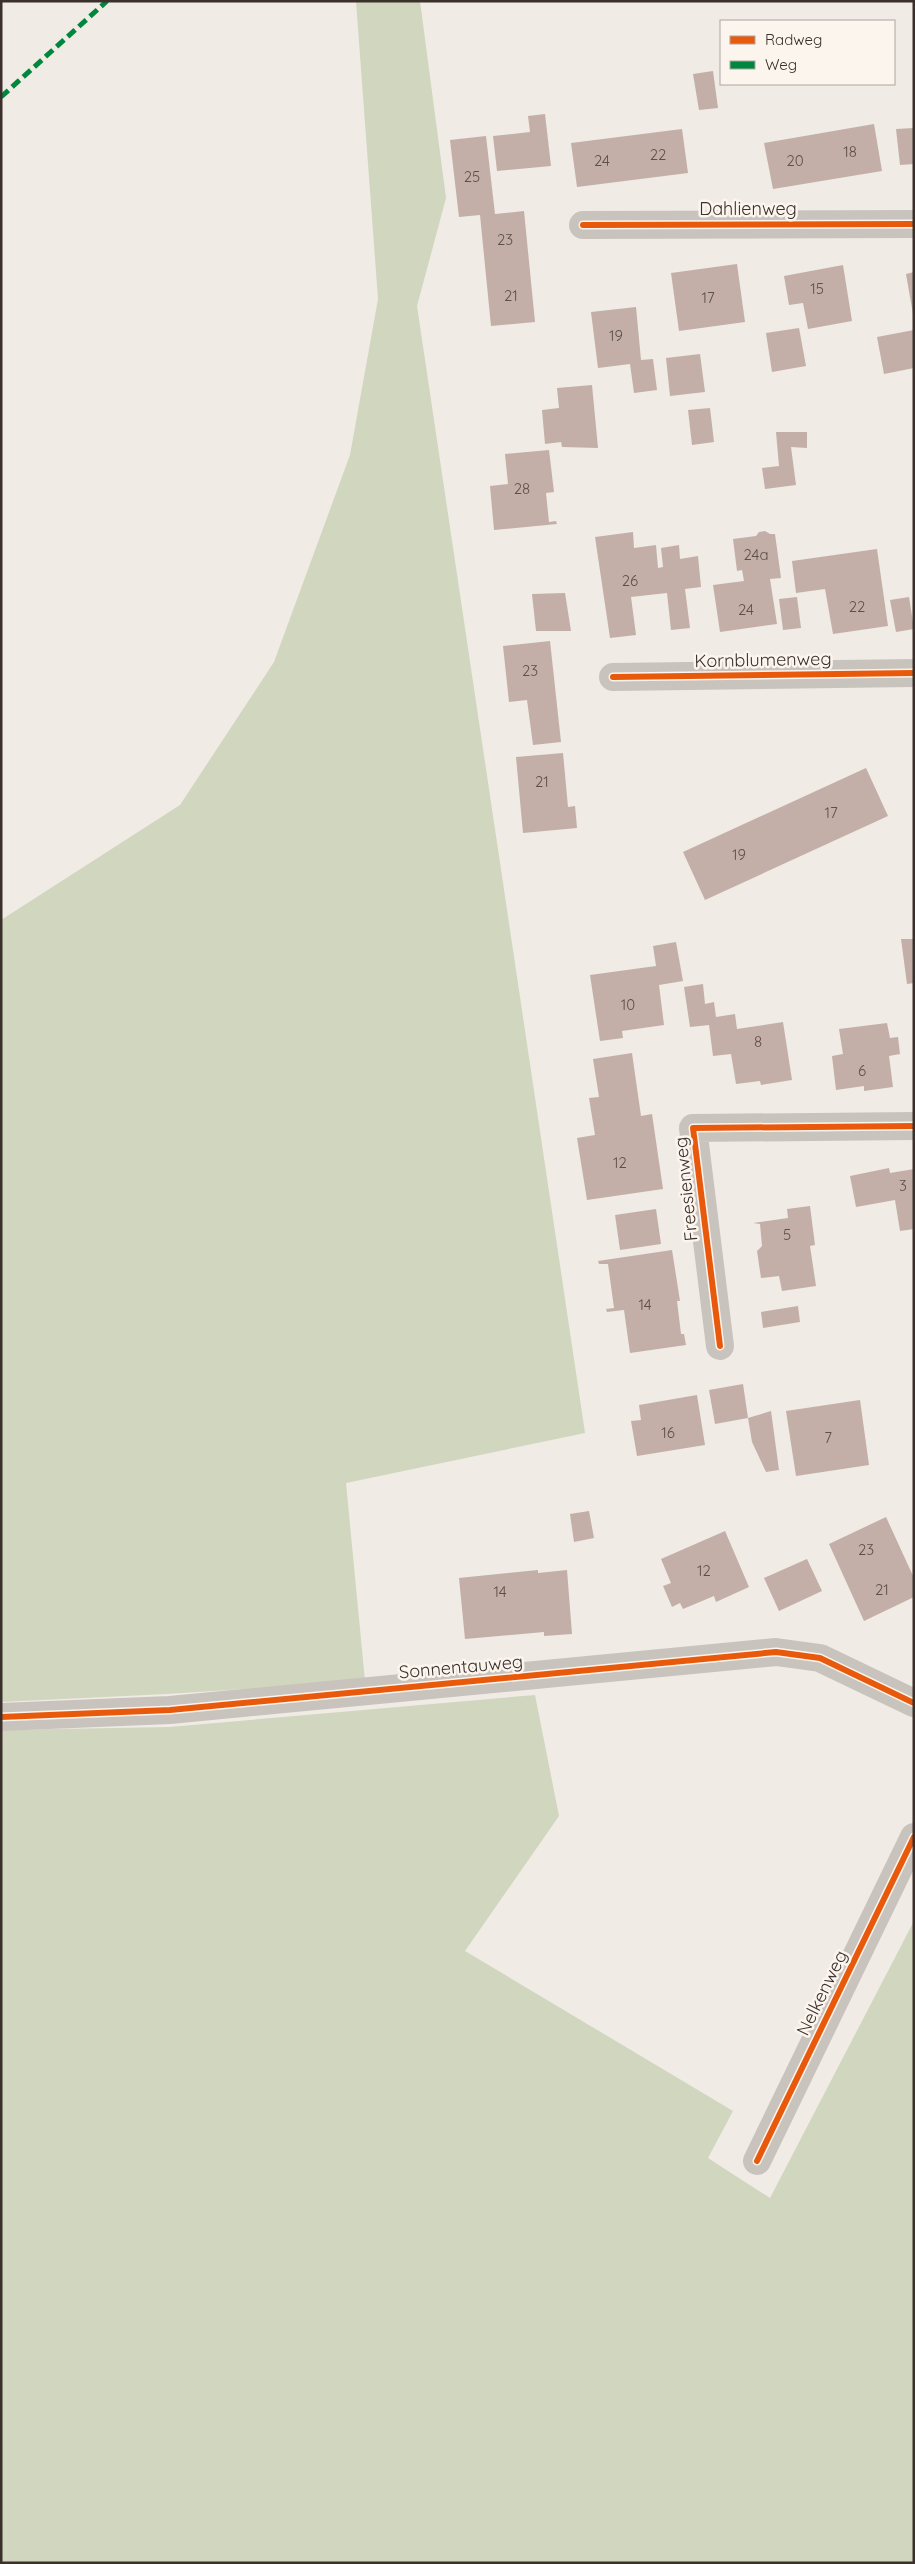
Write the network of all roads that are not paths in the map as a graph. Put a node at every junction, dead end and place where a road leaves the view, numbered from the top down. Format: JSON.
{"nodes":[{"id":1,"x":914,"y":224,"type":"edge"},
{"id":2,"x":583,"y":225,"type":"dead end"},
{"id":3,"x":914,"y":673,"type":"edge"},
{"id":4,"x":613,"y":677,"type":"dead end"},
{"id":5,"x":914,"y":1126,"type":"edge"},
{"id":6,"x":720,"y":1346,"type":"dead end"},
{"id":7,"x":914,"y":1703,"type":"edge"},
{"id":8,"x":1,"y":1717,"type":"edge"},
{"id":9,"x":914,"y":1837,"type":"edge"},
{"id":10,"x":757,"y":2161,"type":"dead end"}],
"edges":[{"from":1,"to":2,"type":"street","name":"Dahlienweg"},
{"from":3,"to":4,"type":"street","name":"Kornblumenweg"},
{"from":5,"to":6,"type":"street","name":"Freesienweg"},
{"from":7,"to":8,"type":"street","name":"Sonnentauweg"},
{"from":9,"to":10,"type":"street","name":"Nelkenweg"}]}
